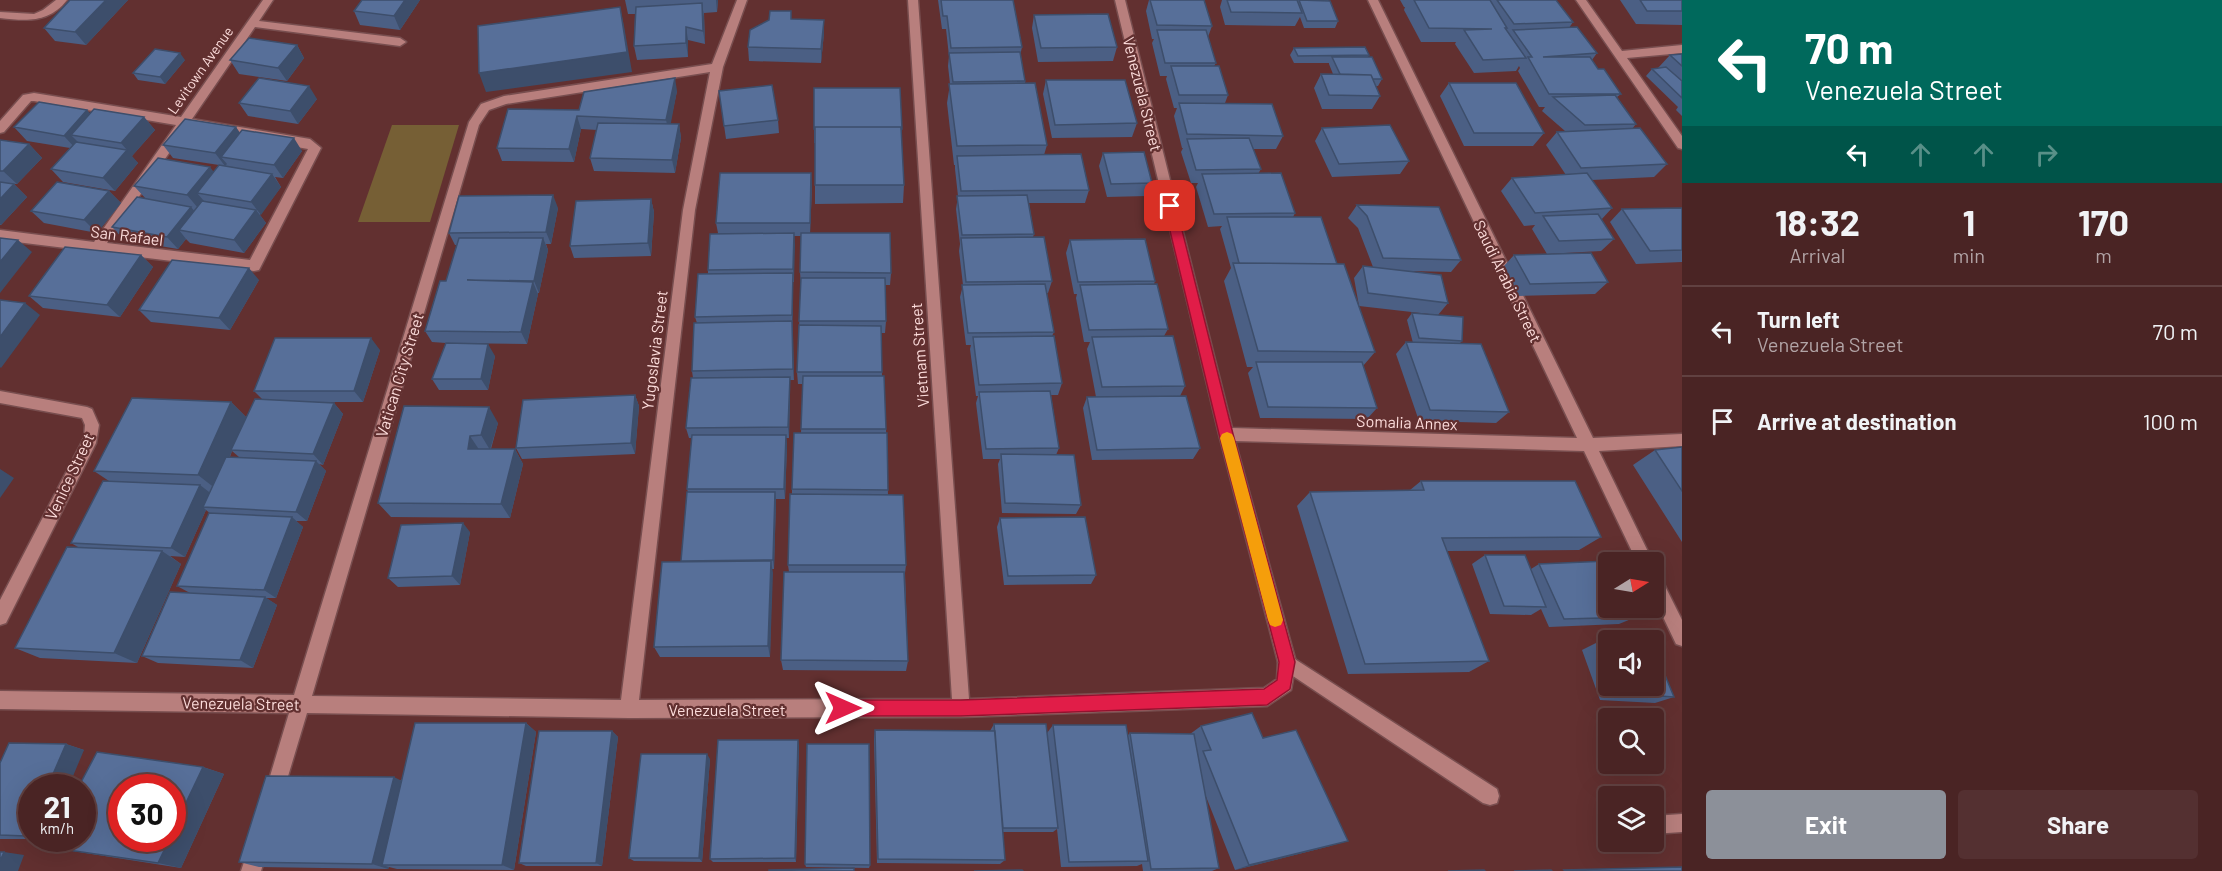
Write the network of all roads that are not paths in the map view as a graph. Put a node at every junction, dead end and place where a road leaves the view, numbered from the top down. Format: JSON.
{"nodes":[{"id":1,"x":63,"y":0,"type":"edge"},
{"id":2,"x":268,"y":0,"type":"edge"},
{"id":3,"x":742,"y":0,"type":"edge"},
{"id":4,"x":913,"y":0,"type":"edge"},
{"id":5,"x":1120,"y":0,"type":"edge"},
{"id":6,"x":1373,"y":0,"type":"edge"},
{"id":7,"x":1581,"y":0,"type":"edge"},
{"id":8,"x":0,"y":15,"type":"edge"},
{"id":9,"x":251,"y":23,"type":"junction"},
{"id":10,"x":400,"y":42,"type":"dead end"},
{"id":11,"x":1682,"y":49,"type":"edge"},
{"id":12,"x":1618,"y":55,"type":"junction"},
{"id":13,"x":717,"y":67,"type":"junction"},
{"id":14,"x":183,"y":122,"type":"junction"},
{"id":15,"x":0,"y":129,"type":"edge"},
{"id":16,"x":1682,"y":145,"type":"edge"},
{"id":17,"x":0,"y":235,"type":"edge"},
{"id":18,"x":97,"y":248,"type":"junction"},
{"id":19,"x":0,"y":397,"type":"edge"},
{"id":20,"x":1226,"y":434,"type":"junction"},
{"id":21,"x":1682,"y":440,"type":"edge"},
{"id":22,"x":1587,"y":445,"type":"junction"},
{"id":23,"x":1640,"y":552,"type":"edge"},
{"id":24,"x":1664,"y":601,"type":"edge"},
{"id":25,"x":0,"y":617,"type":"edge"},
{"id":26,"x":1682,"y":638,"type":"edge"},
{"id":27,"x":1287,"y":662,"type":"junction"},
{"id":28,"x":0,"y":700,"type":"edge"},
{"id":29,"x":301,"y":703,"type":"junction"},
{"id":30,"x":961,"y":708,"type":"junction"},
{"id":31,"x":629,"y":709,"type":"junction"},
{"id":32,"x":1490,"y":796,"type":"dead end"},
{"id":33,"x":270,"y":809,"type":"edge"},
{"id":34,"x":1682,"y":823,"type":"edge"},
{"id":35,"x":1664,"y":824,"type":"edge"},
{"id":36,"x":263,"y":830,"type":"edge"},
{"id":37,"x":251,"y":871,"type":"edge"}],
"edges":[{"from":1,"to":8,"type":"street"},
{"from":2,"to":9,"type":"street","name":"Levitown Avenue"},
{"from":3,"to":13,"type":"street","name":"Yugoslavia Street"},
{"from":4,"to":30,"type":"street","name":"Vietnam Street"},
{"from":5,"to":20,"type":"street","name":"Venezuela Street"},
{"from":6,"to":22,"type":"street","name":"Saudi Arabia Street"},
{"from":7,"to":12,"type":"street"},
{"from":9,"to":10,"type":"street"},
{"from":9,"to":14,"type":"street","name":"Levitown Avenue"},
{"from":11,"to":12,"type":"street"},
{"from":12,"to":16,"type":"street"},
{"from":13,"to":29,"type":"street","name":"Vatican City Street"},
{"from":13,"to":31,"type":"street","name":"Yugoslavia Street"},
{"from":14,"to":15,"type":"street"},
{"from":14,"to":18,"type":"street","name":"Levitown Avenue"},
{"from":14,"to":18,"type":"street","name":"San Rafael"},
{"from":17,"to":18,"type":"street","name":"San Rafael"},
{"from":19,"to":25,"type":"street","name":"Venice Street"},
{"from":20,"to":22,"type":"street","name":"Somalia Annex"},
{"from":20,"to":27,"type":"street","name":"Venezuela Street"},
{"from":21,"to":22,"type":"street","name":"Somalia Annex"},
{"from":22,"to":23,"type":"street","name":"Saudi Arabia Street"},
{"from":24,"to":26,"type":"street"},
{"from":27,"to":30,"type":"street","name":"Venezuela Street"},
{"from":27,"to":32,"type":"street"},
{"from":28,"to":29,"type":"street","name":"Venezuela Street"},
{"from":29,"to":31,"type":"street","name":"Venezuela Street"},
{"from":29,"to":33,"type":"street","name":"Vatican City Street"},
{"from":30,"to":31,"type":"street","name":"Venezuela Street"},
{"from":34,"to":35,"type":"street"},
{"from":36,"to":37,"type":"street"}]}
